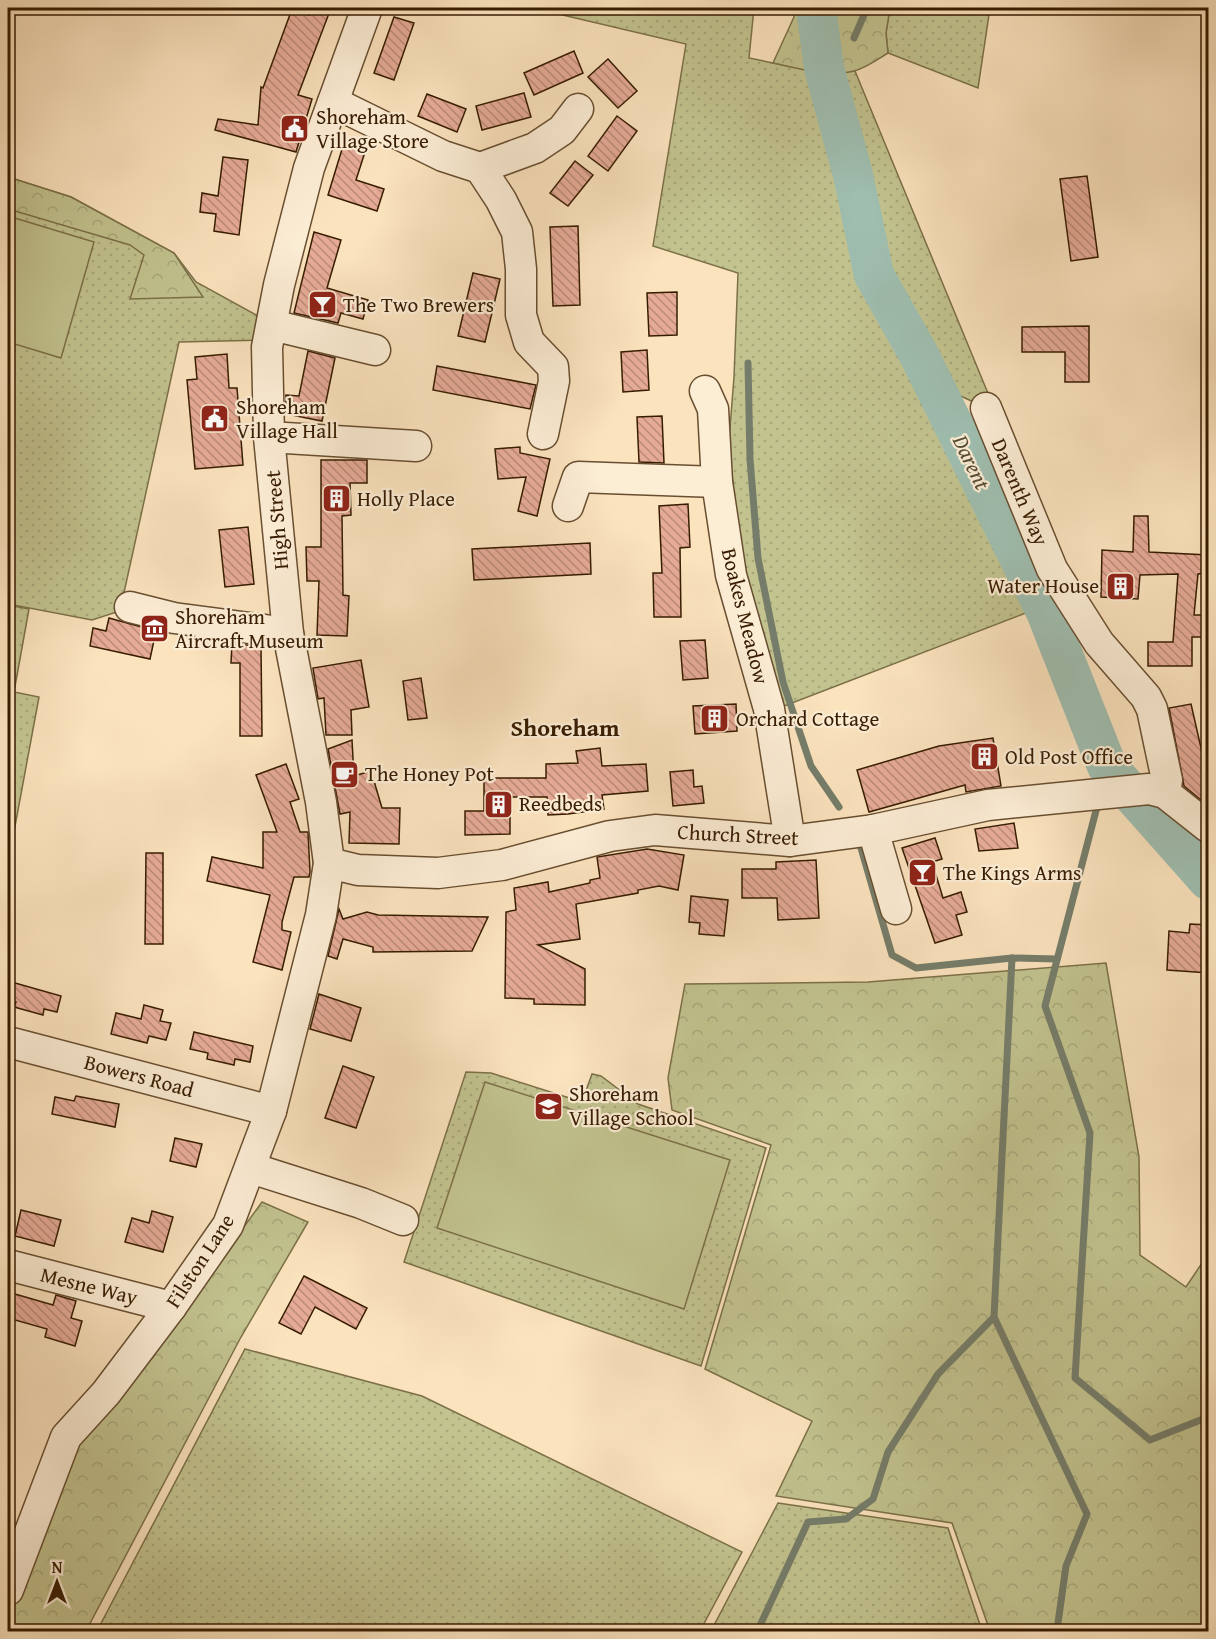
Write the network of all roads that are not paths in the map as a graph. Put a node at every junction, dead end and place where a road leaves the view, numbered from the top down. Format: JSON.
{"nodes":[{"id":1,"x":367,"y":8,"type":"edge"},
{"id":2,"x":333,"y":102,"type":"junction"},
{"id":3,"x":578,"y":109,"type":"dead end"},
{"id":4,"x":480,"y":168,"type":"junction"},
{"id":5,"x":272,"y":324,"type":"junction"},
{"id":6,"x":375,"y":350,"type":"dead end"},
{"id":7,"x":705,"y":391,"type":"dead end"},
{"id":8,"x":986,"y":408,"type":"dead end"},
{"id":9,"x":543,"y":434,"type":"dead end"},
{"id":10,"x":269,"y":437,"type":"junction"},
{"id":11,"x":416,"y":446,"type":"dead end"},
{"id":12,"x":717,"y":482,"type":"junction"},
{"id":13,"x":568,"y":506,"type":"dead end"},
{"id":14,"x":130,"y":607,"type":"dead end"},
{"id":15,"x":288,"y":633,"type":"junction"},
{"id":16,"x":1157,"y":791,"type":"junction"},
{"id":17,"x":1209,"y":827,"type":"edge"},
{"id":18,"x":873,"y":830,"type":"junction"},
{"id":19,"x":790,"y":841,"type":"junction"},
{"id":20,"x":329,"y":863,"type":"junction"},
{"id":21,"x":896,"y":909,"type":"dead end"},
{"id":22,"x":8,"y":1042,"type":"edge"},
{"id":23,"x":271,"y":1111,"type":"junction"},
{"id":24,"x":251,"y":1168,"type":"junction"},
{"id":25,"x":403,"y":1220,"type":"dead end"},
{"id":26,"x":8,"y":1265,"type":"edge"},
{"id":27,"x":171,"y":1307,"type":"junction"},
{"id":28,"x":8,"y":1590,"type":"edge"}],
"edges":[{"from":1,"to":2,"type":"street","name":"High Street"},
{"from":2,"to":4,"type":"street"},
{"from":2,"to":5,"type":"street","name":"High Street"},
{"from":3,"to":4,"type":"street"},
{"from":4,"to":9,"type":"street"},
{"from":5,"to":6,"type":"street"},
{"from":5,"to":10,"type":"street","name":"High Street"},
{"from":7,"to":12,"type":"street","name":"Boakes Meadow"},
{"from":8,"to":16,"type":"street","name":"Darenth Way"},
{"from":10,"to":11,"type":"street"},
{"from":10,"to":15,"type":"street","name":"High Street"},
{"from":12,"to":13,"type":"street"},
{"from":12,"to":19,"type":"street","name":"Boakes Meadow"},
{"from":14,"to":15,"type":"street"},
{"from":15,"to":20,"type":"street","name":"High Street"},
{"from":16,"to":17,"type":"street"},
{"from":16,"to":18,"type":"street","name":"Church Street"},
{"from":18,"to":19,"type":"street","name":"Church Street"},
{"from":18,"to":21,"type":"street"},
{"from":19,"to":20,"type":"street","name":"Church Street"},
{"from":20,"to":23,"type":"street","name":"Filston Lane"},
{"from":22,"to":23,"type":"street","name":"Bowers Road"},
{"from":23,"to":24,"type":"street","name":"Filston Lane"},
{"from":24,"to":25,"type":"street"},
{"from":24,"to":27,"type":"street","name":"Filston Lane"},
{"from":26,"to":27,"type":"street","name":"Mesne Way"},
{"from":27,"to":28,"type":"street","name":"Filston Lane"}]}
